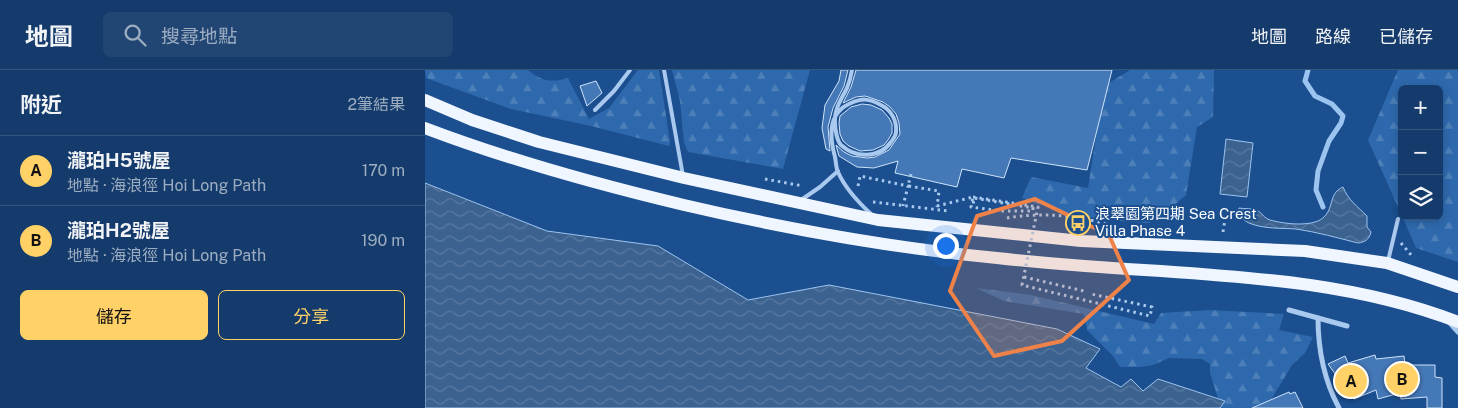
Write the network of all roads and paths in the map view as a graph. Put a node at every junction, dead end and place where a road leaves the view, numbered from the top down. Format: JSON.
{"nodes":[{"id":1,"x":630,"y":70,"type":"edge"},
{"id":2,"x":664,"y":70,"type":"edge"},
{"id":3,"x":852,"y":70,"type":"edge"},
{"id":4,"x":425,"y":100,"type":"edge"},
{"id":5,"x":595,"y":110,"type":"dead end"},
{"id":6,"x":835,"y":119,"type":"junction"},
{"id":7,"x":425,"y":128,"type":"edge"},
{"id":8,"x":838,"y":171,"type":"junction"},
{"id":9,"x":911,"y":174,"type":"dead end"},
{"id":10,"x":684,"y":178,"type":"junction"},
{"id":11,"x":759,"y":178,"type":"dead end"},
{"id":12,"x":825,"y":184,"type":"junction"},
{"id":13,"x":908,"y":186,"type":"junction"},
{"id":14,"x":848,"y":188,"type":"junction"},
{"id":15,"x":973,"y":197,"type":"junction"},
{"id":16,"x":797,"y":202,"type":"junction"},
{"id":17,"x":870,"y":202,"type":"dead end"},
{"id":18,"x":973,"y":205,"type":"dead end"},
{"id":19,"x":903,"y":206,"type":"junction"},
{"id":20,"x":937,"y":208,"type":"junction"},
{"id":21,"x":950,"y":211,"type":"dead end"},
{"id":22,"x":1005,"y":219,"type":"dead end"},
{"id":23,"x":1225,"y":219,"type":"dead end"},
{"id":24,"x":1398,"y":219,"type":"dead end"},
{"id":25,"x":878,"y":220,"type":"junction"},
{"id":26,"x":1118,"y":228,"type":"dead end"},
{"id":27,"x":1214,"y":232,"type":"dead end"},
{"id":28,"x":1223,"y":232,"type":"junction"},
{"id":29,"x":1230,"y":232,"type":"dead end"},
{"id":30,"x":1393,"y":240,"type":"junction"},
{"id":31,"x":1415,"y":258,"type":"dead end"},
{"id":32,"x":1387,"y":263,"type":"junction"},
{"id":33,"x":1024,"y":277,"type":"junction"},
{"id":34,"x":1458,"y":287,"type":"edge"},
{"id":35,"x":1084,"y":291,"type":"dead end"},
{"id":36,"x":1091,"y":294,"type":"dead end"},
{"id":37,"x":1289,"y":310,"type":"dead end"},
{"id":38,"x":1443,"y":316,"type":"junction"},
{"id":39,"x":1318,"y":318,"type":"junction"},
{"id":40,"x":1458,"y":322,"type":"edge"},
{"id":41,"x":1347,"y":326,"type":"dead end"},
{"id":42,"x":1458,"y":332,"type":"edge"},
{"id":43,"x":1339,"y":408,"type":"edge"}],
"edges":[{"from":1,"to":5,"type":"lane"},
{"from":2,"to":10,"type":"lane"},
{"from":3,"to":6,"type":"lane"},
{"from":4,"to":10,"type":"main road"},
{"from":6,"to":6,"type":"lane"},
{"from":6,"to":8,"type":"lane"},
{"from":7,"to":38,"type":"main road"},
{"from":8,"to":12,"type":"lane"},
{"from":8,"to":14,"type":"lane"},
{"from":9,"to":13,"type":"path"},
{"from":10,"to":16,"type":"main road"},
{"from":11,"to":12,"type":"path"},
{"from":12,"to":16,"type":"lane"},
{"from":13,"to":14,"type":"path"},
{"from":13,"to":19,"type":"path"},
{"from":13,"to":20,"type":"path"},
{"from":14,"to":25,"type":"lane"},
{"from":15,"to":18,"type":"path","bridge":true},
{"from":15,"to":20,"type":"path"},
{"from":15,"to":33,"type":"path","bridge":true},
{"from":16,"to":25,"type":"main road"},
{"from":17,"to":19,"type":"path"},
{"from":19,"to":20,"type":"path"},
{"from":20,"to":21,"type":"path"},
{"from":22,"to":26,"type":"path"},
{"from":23,"to":28,"type":"path"},
{"from":24,"to":30,"type":"lane"},
{"from":25,"to":32,"type":"main road"},
{"from":27,"to":28,"type":"path"},
{"from":28,"to":29,"type":"path"},
{"from":30,"to":31,"type":"path"},
{"from":30,"to":32,"type":"lane"},
{"from":32,"to":34,"type":"main road"},
{"from":33,"to":35,"type":"path"},
{"from":33,"to":36,"type":"path","bridge":true},
{"from":37,"to":39,"type":"street"},
{"from":38,"to":40,"type":"main road"},
{"from":38,"to":42,"type":"street"},
{"from":39,"to":41,"type":"street"},
{"from":39,"to":43,"type":"street"}]}
